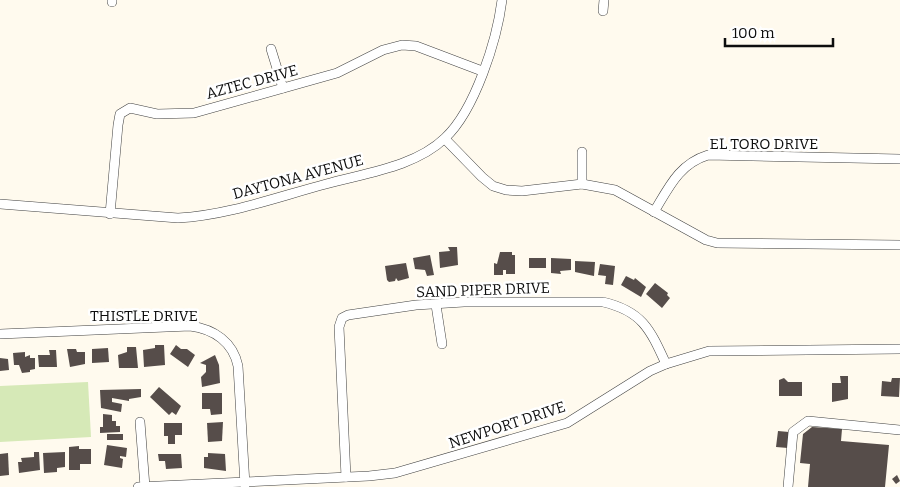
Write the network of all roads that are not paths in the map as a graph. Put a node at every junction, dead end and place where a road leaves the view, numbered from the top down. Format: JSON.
{"nodes":[{"id":1,"x":502,"y":0,"type":"edge"},
{"id":2,"x":604,"y":0,"type":"edge"},
{"id":3,"x":603,"y":11,"type":"dead end"},
{"id":4,"x":271,"y":49,"type":"dead end"},
{"id":5,"x":482,"y":71,"type":"junction"},
{"id":6,"x":283,"y":88,"type":"junction"},
{"id":7,"x":444,"y":139,"type":"junction"},
{"id":8,"x":582,"y":152,"type":"dead end"},
{"id":9,"x":900,"y":159,"type":"edge"},
{"id":10,"x":582,"y":184,"type":"junction"},
{"id":11,"x":0,"y":204,"type":"edge"},
{"id":12,"x":654,"y":212,"type":"junction"},
{"id":13,"x":110,"y":214,"type":"junction"},
{"id":14,"x":900,"y":245,"type":"edge"},
{"id":15,"x":436,"y":305,"type":"junction"},
{"id":16,"x":0,"y":334,"type":"edge"},
{"id":17,"x":442,"y":344,"type":"dead end"},
{"id":18,"x":900,"y":349,"type":"edge"},
{"id":19,"x":666,"y":364,"type":"junction"},
{"id":20,"x":140,"y":422,"type":"dead end"},
{"id":21,"x":900,"y":430,"type":"edge"},
{"id":22,"x":346,"y":477,"type":"junction"},
{"id":23,"x":245,"y":484,"type":"edge"},
{"id":24,"x":138,"y":487,"type":"edge"},
{"id":25,"x":145,"y":487,"type":"edge"},
{"id":26,"x":788,"y":487,"type":"edge"}],
"edges":[{"from":1,"to":5,"type":"street","name":"DAYTONA AVENUE"},
{"from":2,"to":3,"type":"street"},
{"from":4,"to":6,"type":"street"},
{"from":5,"to":6,"type":"street","name":"AZTEC DRIVE"},
{"from":5,"to":7,"type":"street","name":"DAYTONA AVENUE"},
{"from":6,"to":13,"type":"street","name":"AZTEC DRIVE"},
{"from":7,"to":10,"type":"street"},
{"from":7,"to":13,"type":"street","name":"DAYTONA AVENUE"},
{"from":8,"to":10,"type":"street"},
{"from":9,"to":12,"type":"street","name":"EL TORO DRIVE"},
{"from":10,"to":12,"type":"street"},
{"from":11,"to":13,"type":"street","name":"DAYTONA AVENUE"},
{"from":12,"to":14,"type":"street"},
{"from":15,"to":17,"type":"street"},
{"from":15,"to":19,"type":"street","name":"SAND PIPER DRIVE"},
{"from":15,"to":22,"type":"street","name":"SAND PIPER DRIVE"},
{"from":16,"to":23,"type":"street","name":"THISTLE DRIVE"},
{"from":18,"to":19,"type":"street","name":"NEWPORT DRIVE"},
{"from":19,"to":22,"type":"street","name":"NEWPORT DRIVE"},
{"from":20,"to":25,"type":"street"},
{"from":21,"to":26,"type":"street"},
{"from":22,"to":23,"type":"street","name":"NEWPORT DRIVE"},
{"from":23,"to":25,"type":"street","name":"NEWPORT DRIVE"},
{"from":24,"to":25,"type":"street","name":"NEWPORT DRIVE"}]}
